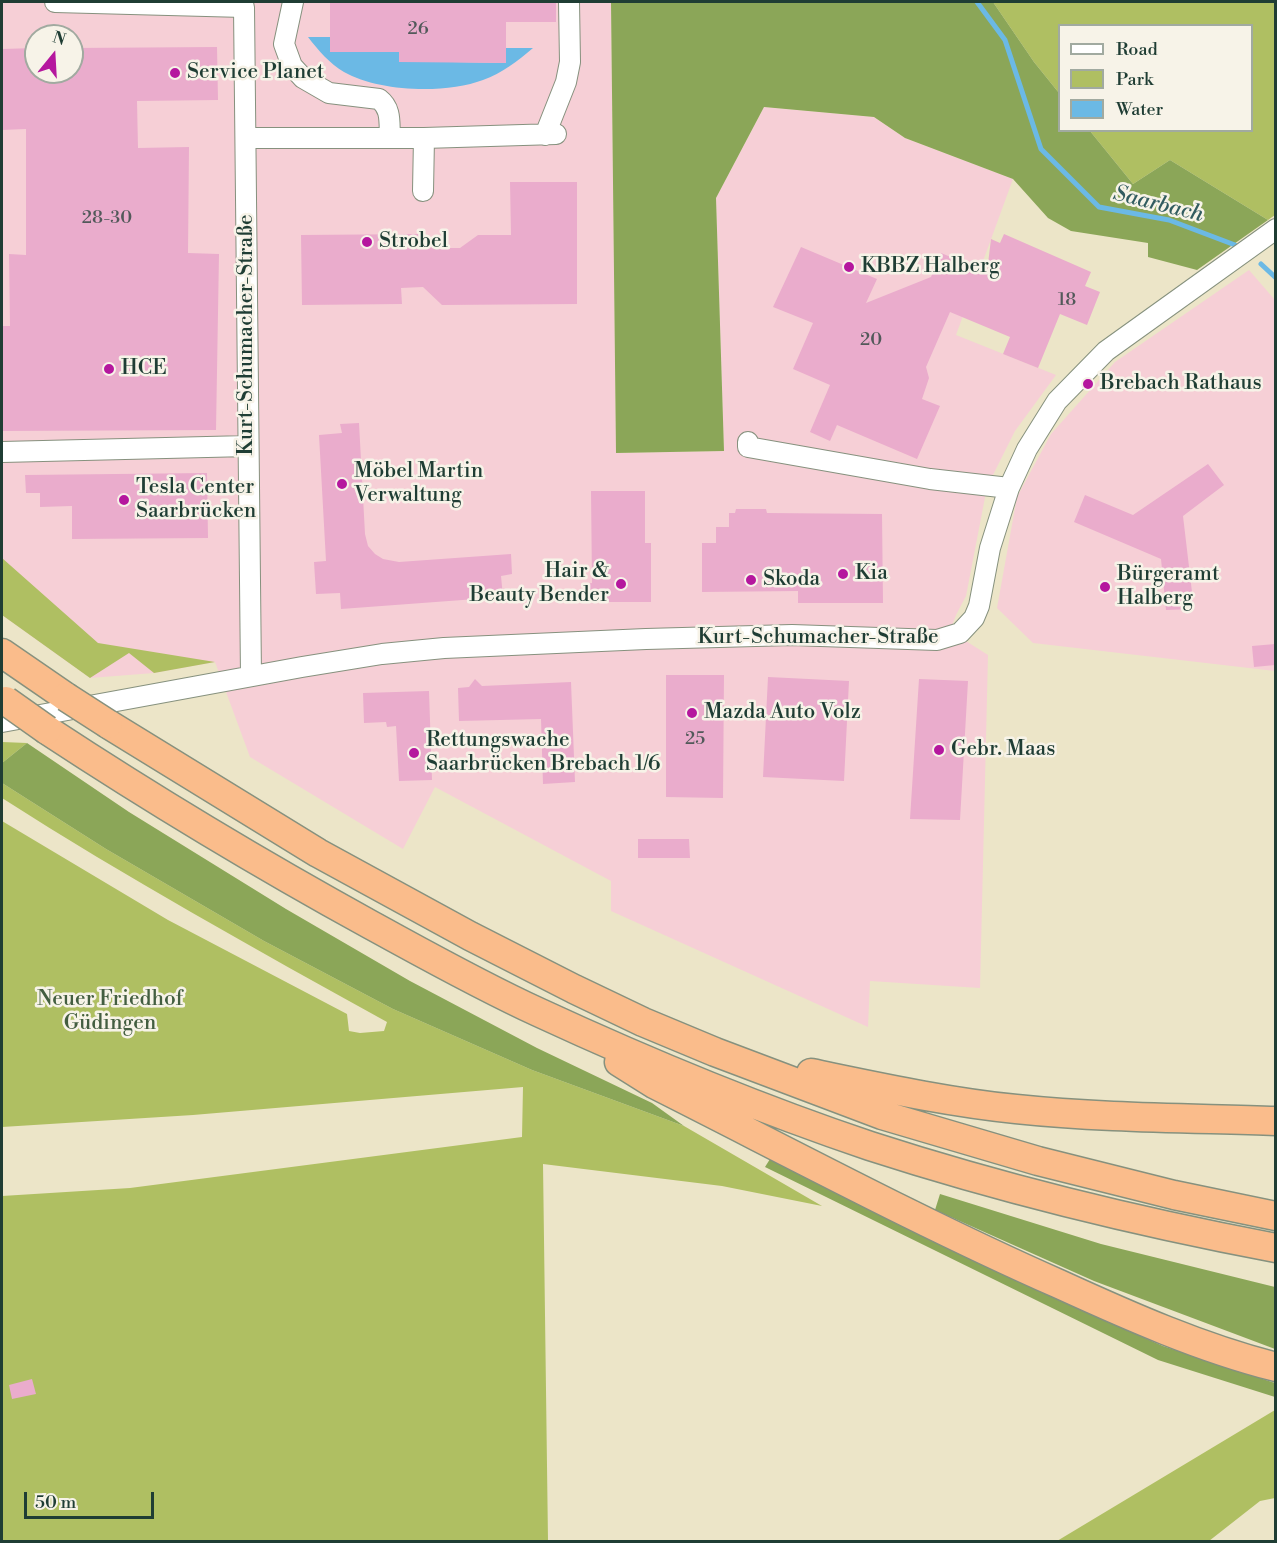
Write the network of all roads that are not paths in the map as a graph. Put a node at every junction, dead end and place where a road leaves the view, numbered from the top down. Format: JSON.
{"nodes":[{"id":1,"x":55,"y":2,"type":"edge"},
{"id":2,"x":71,"y":2,"type":"edge"},
{"id":3,"x":293,"y":2,"type":"edge"},
{"id":4,"x":569,"y":2,"type":"edge"},
{"id":5,"x":246,"y":138,"type":"junction"},
{"id":6,"x":390,"y":138,"type":"junction"},
{"id":7,"x":424,"y":138,"type":"junction"},
{"id":8,"x":423,"y":191,"type":"dead end"},
{"id":9,"x":1275,"y":229,"type":"edge"},
{"id":10,"x":748,"y":442,"type":"dead end"},
{"id":11,"x":248,"y":446,"type":"junction"},
{"id":12,"x":2,"y":452,"type":"edge"},
{"id":13,"x":1009,"y":488,"type":"junction"},
{"id":14,"x":2,"y":653,"type":"edge"},
{"id":15,"x":251,"y":676,"type":"junction"},
{"id":16,"x":3,"y":707,"type":"edge"},
{"id":17,"x":538,"y":1012,"type":"junction"},
{"id":18,"x":715,"y":1052,"type":"junction"},
{"id":19,"x":1275,"y":1121,"type":"edge"},
{"id":20,"x":1275,"y":1216,"type":"edge"},
{"id":21,"x":1275,"y":1248,"type":"edge"},
{"id":22,"x":1275,"y":1367,"type":"edge"}],
"edges":[{"from":1,"to":2,"type":"street","name":"Kurt-Schumacher-Straße"},
{"from":2,"to":5,"type":"street","name":"Kurt-Schumacher-Straße"},
{"from":3,"to":6,"type":"street"},
{"from":4,"to":7,"type":"street"},
{"from":5,"to":6,"type":"street"},
{"from":5,"to":11,"type":"street","name":"Kurt-Schumacher-Straße"},
{"from":6,"to":7,"type":"street"},
{"from":7,"to":8,"type":"street"},
{"from":9,"to":13,"type":"street","name":"Kurt-Schumacher-Straße"},
{"from":10,"to":13,"type":"street"},
{"from":11,"to":12,"type":"street"},
{"from":11,"to":15,"type":"street","name":"Kurt-Schumacher-Straße"},
{"from":13,"to":15,"type":"street","name":"Kurt-Schumacher-Straße"},
{"from":14,"to":18,"type":"highway","bridge":true},
{"from":15,"to":16,"type":"street","name":"Kurt-Schumacher-Straße"},
{"from":16,"to":17,"type":"highway","bridge":true},
{"from":17,"to":21,"type":"highway"},
{"from":17,"to":22,"type":"highway"},
{"from":18,"to":19,"type":"highway"},
{"from":18,"to":20,"type":"highway"}]}
